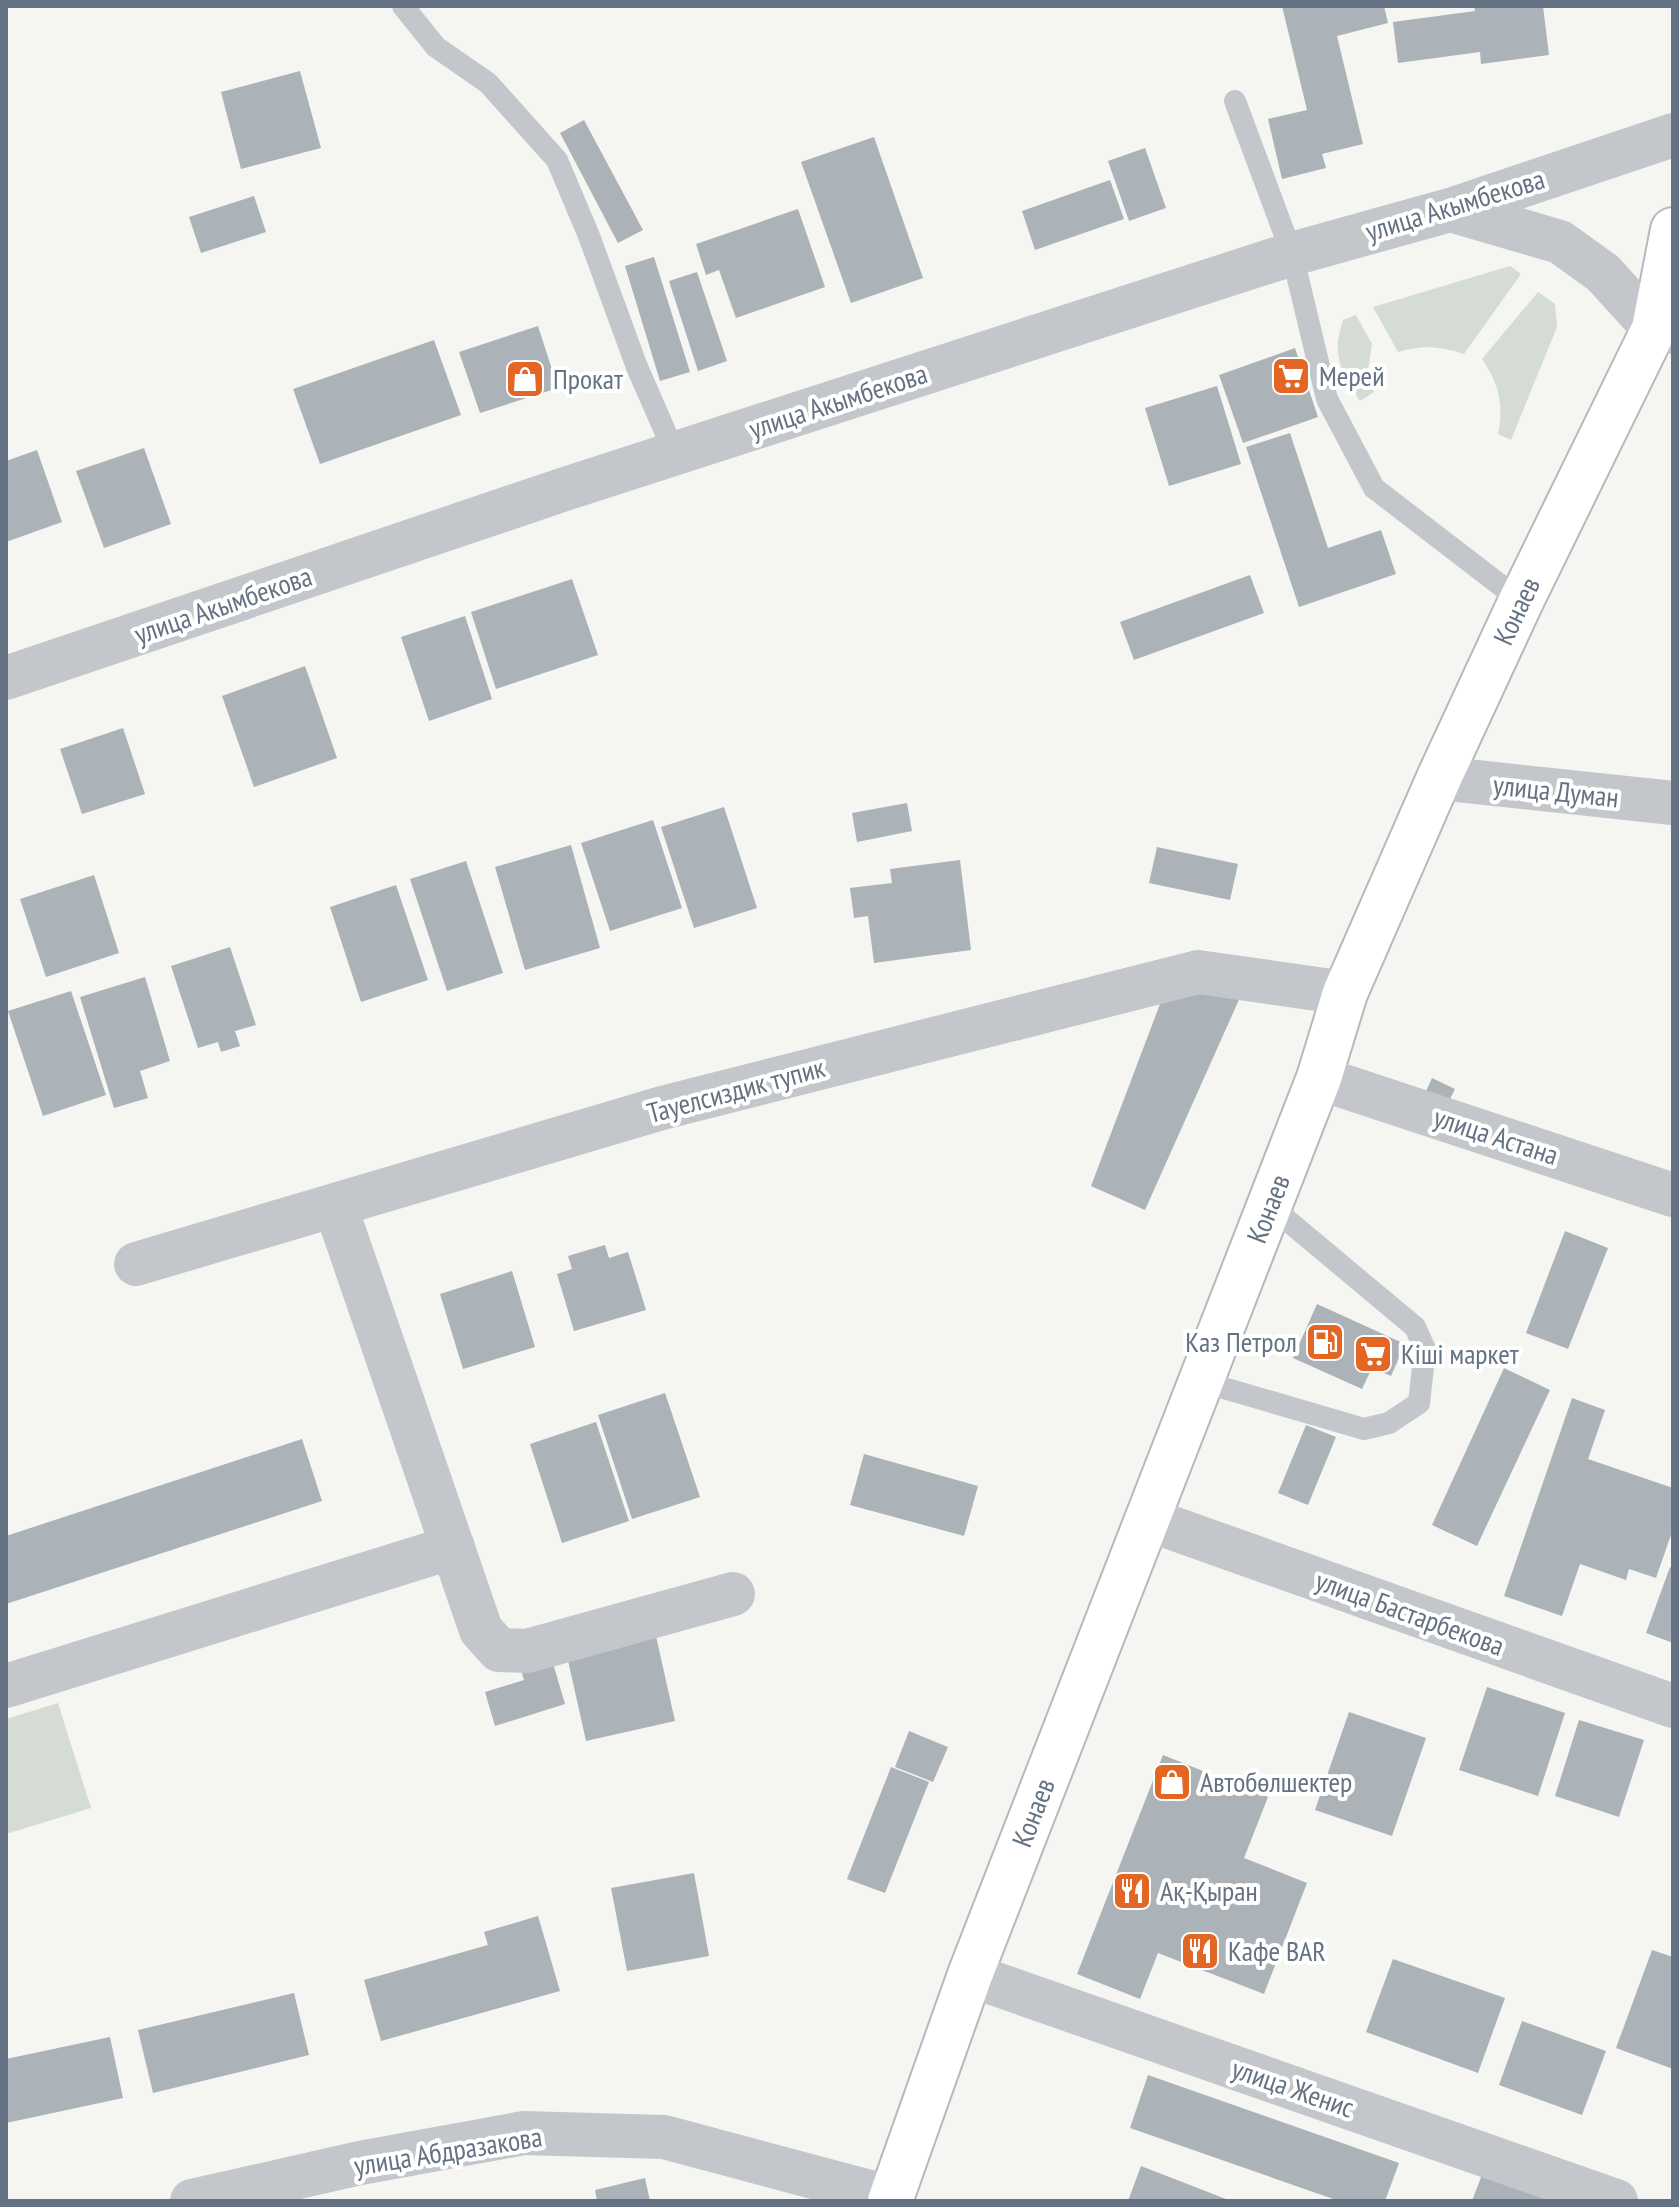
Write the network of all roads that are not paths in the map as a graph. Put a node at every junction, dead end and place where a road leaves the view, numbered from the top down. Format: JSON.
{"nodes":[{"id":1,"x":403,"y":6,"type":"edge"},
{"id":2,"x":1235,"y":101,"type":"dead end"},
{"id":3,"x":1673,"y":135,"type":"edge"},
{"id":4,"x":1450,"y":210,"type":"junction"},
{"id":5,"x":1673,"y":230,"type":"edge"},
{"id":6,"x":1292,"y":254,"type":"junction"},
{"id":7,"x":1667,"y":327,"type":"edge"},
{"id":8,"x":675,"y":454,"type":"junction"},
{"id":9,"x":1521,"y":601,"type":"junction"},
{"id":10,"x":6,"y":678,"type":"edge"},
{"id":11,"x":1439,"y":778,"type":"junction"},
{"id":12,"x":1673,"y":803,"type":"edge"},
{"id":13,"x":1345,"y":993,"type":"junction"},
{"id":14,"x":1319,"y":1078,"type":"junction"},
{"id":15,"x":1673,"y":1195,"type":"edge"},
{"id":16,"x":335,"y":1205,"type":"junction"},
{"id":17,"x":1269,"y":1205,"type":"junction"},
{"id":18,"x":136,"y":1264,"type":"dead end"},
{"id":19,"x":1203,"y":1382,"type":"junction"},
{"id":20,"x":1147,"y":1519,"type":"junction"},
{"id":21,"x":453,"y":1547,"type":"junction"},
{"id":22,"x":733,"y":1594,"type":"dead end"},
{"id":23,"x":6,"y":1686,"type":"edge"},
{"id":24,"x":1673,"y":1706,"type":"edge"},
{"id":25,"x":970,"y":1975,"type":"junction"},
{"id":26,"x":891,"y":2200,"type":"edge"},
{"id":27,"x":192,"y":2201,"type":"edge"},
{"id":28,"x":1616,"y":2201,"type":"edge"}],
"edges":[{"from":1,"to":8,"type":"lane"},
{"from":2,"to":6,"type":"lane"},
{"from":3,"to":4,"type":"street","name":"улица Акымбекова"},
{"from":4,"to":6,"type":"street","name":"улица Акымбекова"},
{"from":4,"to":7,"type":"street"},
{"from":5,"to":7,"type":"main road","name":"Конаев"},
{"from":6,"to":8,"type":"street","name":"улица Акымбекова"},
{"from":6,"to":9,"type":"lane"},
{"from":7,"to":9,"type":"main road","name":"Конаев"},
{"from":8,"to":10,"type":"street","name":"улица Акымбекова"},
{"from":9,"to":11,"type":"main road","name":"Конаев"},
{"from":11,"to":12,"type":"street","name":"улица Думан"},
{"from":11,"to":13,"type":"main road","name":"Конаев"},
{"from":13,"to":14,"type":"main road","name":"Конаев"},
{"from":13,"to":16,"type":"street","name":"Тауелсиздик тупик"},
{"from":14,"to":15,"type":"street","name":"улица Астана"},
{"from":14,"to":17,"type":"main road","name":"Конаев"},
{"from":16,"to":18,"type":"street","name":"Тауелсиздик тупик"},
{"from":16,"to":21,"type":"street"},
{"from":17,"to":19,"type":"main road","name":"Конаев"},
{"from":17,"to":19,"type":"lane"},
{"from":19,"to":20,"type":"main road","name":"Конаев"},
{"from":20,"to":24,"type":"street","name":"улица Бастарбекова"},
{"from":20,"to":25,"type":"main road","name":"Конаев"},
{"from":21,"to":22,"type":"street"},
{"from":21,"to":23,"type":"street"},
{"from":25,"to":26,"type":"main road","name":"Конаев"},
{"from":25,"to":28,"type":"street","name":"улица Женис"},
{"from":26,"to":27,"type":"street","name":"улица Абдразакова"}]}
